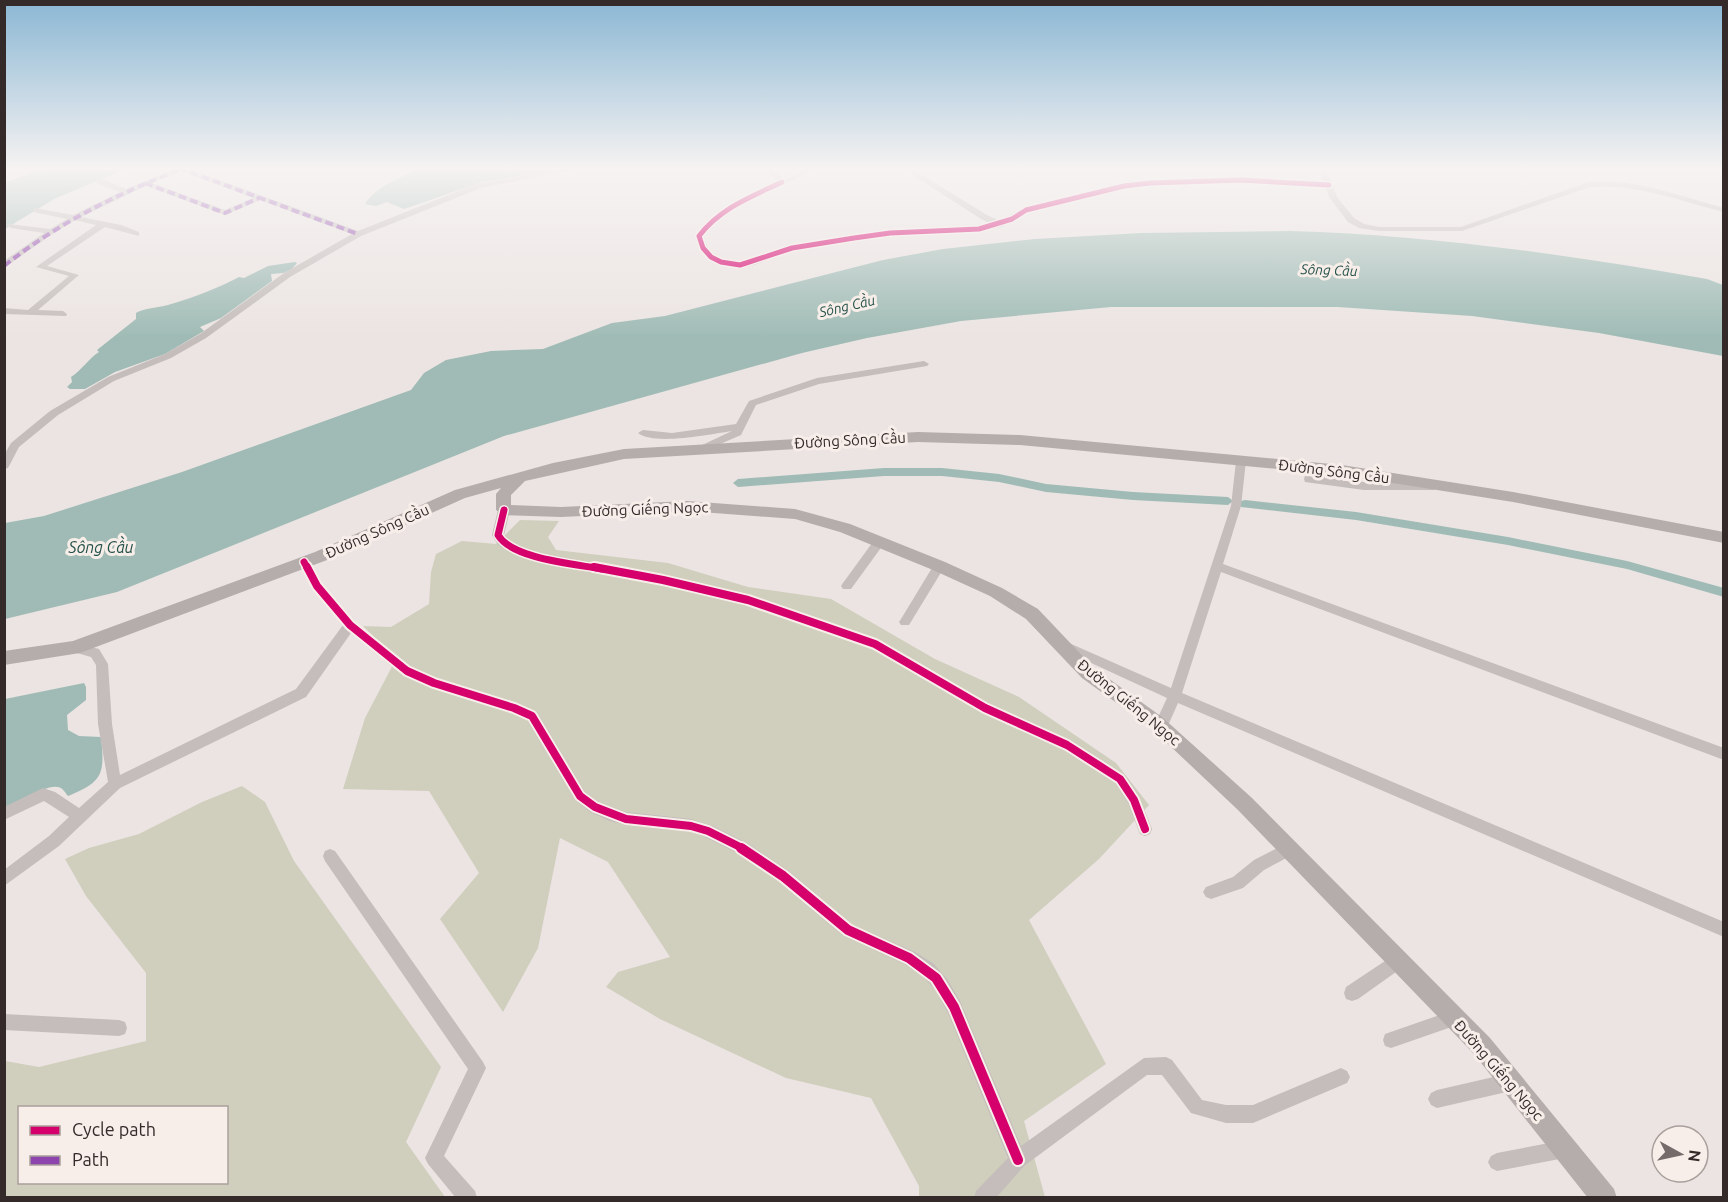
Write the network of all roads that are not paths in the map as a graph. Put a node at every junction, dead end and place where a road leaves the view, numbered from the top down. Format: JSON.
{"nodes":[{"id":1,"x":60,"y":224,"type":"edge"},
{"id":2,"x":103,"y":224,"type":"joint"},
{"id":3,"x":331,"y":224,"type":"edge"},
{"id":4,"x":383,"y":224,"type":"edge"},
{"id":5,"x":709,"y":224,"type":"edge"},
{"id":6,"x":1359,"y":224,"type":"edge"},
{"id":7,"x":1476,"y":224,"type":"edge"},
{"id":8,"x":1002,"y":225,"type":"edge"},
{"id":9,"x":11,"y":226,"type":"dead end"},
{"id":10,"x":49,"y":231,"type":"junction"},
{"id":11,"x":136,"y":234,"type":"dead end"},
{"id":12,"x":358,"y":234,"type":"junction"},
{"id":13,"x":4,"y":266,"type":"edge"},
{"id":14,"x":4,"y":311,"type":"edge"},
{"id":15,"x":30,"y":312,"type":"junction"},
{"id":16,"x":63,"y":314,"type":"dead end"},
{"id":17,"x":924,"y":364,"type":"dead end"},
{"id":18,"x":741,"y":427,"type":"junction"},
{"id":19,"x":643,"y":433,"type":"dead end"},
{"id":20,"x":704,"y":448,"type":"junction"},
{"id":21,"x":1241,"y":461,"type":"junction"},
{"id":22,"x":4,"y":466,"type":"edge"},
{"id":23,"x":522,"y":476,"type":"junction"},
{"id":24,"x":1309,"y":479,"type":"dead end"},
{"id":25,"x":1441,"y":485,"type":"junction"},
{"id":26,"x":504,"y":510,"type":"junction"},
{"id":27,"x":1724,"y":538,"type":"edge"},
{"id":28,"x":879,"y":542,"type":"junction"},
{"id":29,"x":304,"y":562,"type":"junction"},
{"id":30,"x":939,"y":566,"type":"junction"},
{"id":31,"x":1216,"y":566,"type":"junction"},
{"id":32,"x":847,"y":586,"type":"dead end"},
{"id":33,"x":905,"y":622,"type":"dead end"},
{"id":34,"x":350,"y":625,"type":"junction"},
{"id":35,"x":1061,"y":645,"type":"junction"},
{"id":36,"x":74,"y":648,"type":"junction"},
{"id":37,"x":4,"y":658,"type":"edge"},
{"id":38,"x":1175,"y":696,"type":"junction"},
{"id":39,"x":1161,"y":726,"type":"junction"},
{"id":40,"x":1724,"y":754,"type":"edge"},
{"id":41,"x":115,"y":784,"type":"junction"},
{"id":42,"x":4,"y":814,"type":"edge"},
{"id":43,"x":79,"y":816,"type":"junction"},
{"id":44,"x":1145,"y":829,"type":"dead end"},
{"id":45,"x":1289,"y":849,"type":"junction"},
{"id":46,"x":330,"y":856,"type":"dead end"},
{"id":47,"x":4,"y":879,"type":"edge"},
{"id":48,"x":1211,"y":892,"type":"dead end"},
{"id":49,"x":1724,"y":930,"type":"edge"},
{"id":50,"x":1397,"y":961,"type":"junction"},
{"id":51,"x":1352,"y":993,"type":"dead end"},
{"id":52,"x":1454,"y":1018,"type":"junction"},
{"id":53,"x":4,"y":1022,"type":"edge"},
{"id":54,"x":119,"y":1028,"type":"dead end"},
{"id":55,"x":1390,"y":1040,"type":"dead end"},
{"id":56,"x":1341,"y":1077,"type":"dead end"},
{"id":57,"x":1511,"y":1082,"type":"junction"},
{"id":58,"x":1437,"y":1099,"type":"dead end"},
{"id":59,"x":1565,"y":1149,"type":"junction"},
{"id":60,"x":1018,"y":1160,"type":"junction"},
{"id":61,"x":1497,"y":1162,"type":"dead end"},
{"id":62,"x":468,"y":1197,"type":"edge"},
{"id":63,"x":983,"y":1197,"type":"edge"},
{"id":64,"x":1605,"y":1197,"type":"edge"}],
"edges":[{"from":1,"to":10,"type":"street"},
{"from":2,"to":11,"type":"street"},
{"from":2,"to":15,"type":"street"},
{"from":3,"to":12,"type":"street"},
{"from":4,"to":12,"type":"street"},
{"from":5,"to":8,"type":"street"},
{"from":6,"to":7,"type":"street"},
{"from":9,"to":10,"type":"street"},
{"from":10,"to":13,"type":"street"},
{"from":12,"to":22,"type":"street"},
{"from":14,"to":15,"type":"street"},
{"from":15,"to":16,"type":"street"},
{"from":17,"to":18,"type":"street"},
{"from":18,"to":19,"type":"street"},
{"from":18,"to":20,"type":"street"},
{"from":20,"to":21,"type":"main road","name":"Đường Sông Cầu"},
{"from":20,"to":23,"type":"main road","name":"Đường Sông Cầu"},
{"from":21,"to":25,"type":"main road","name":"Đường Sông Cầu"},
{"from":21,"to":31,"type":"street"},
{"from":23,"to":26,"type":"main road"},
{"from":23,"to":29,"type":"main road","name":"Đường Sông Cầu"},
{"from":24,"to":25,"type":"street"},
{"from":25,"to":27,"type":"main road","name":"Đường Sông Cầu"},
{"from":26,"to":28,"type":"main road","name":"Đường Giếng Ngọc"},
{"from":26,"to":44,"type":"street"},
{"from":28,"to":30,"type":"main road","name":"Đường Giếng Ngọc"},
{"from":28,"to":32,"type":"street"},
{"from":29,"to":34,"type":"street"},
{"from":29,"to":36,"type":"main road","name":"Đường Sông Cầu"},
{"from":30,"to":33,"type":"street"},
{"from":30,"to":35,"type":"main road","name":"Đường Giếng Ngọc"},
{"from":31,"to":38,"type":"street"},
{"from":31,"to":40,"type":"street"},
{"from":34,"to":41,"type":"street"},
{"from":34,"to":60,"type":"street"},
{"from":35,"to":38,"type":"street"},
{"from":35,"to":39,"type":"main road","name":"Đường Giếng Ngọc"},
{"from":36,"to":37,"type":"main road","name":"Đường Sông Cầu"},
{"from":36,"to":41,"type":"street"},
{"from":38,"to":39,"type":"street"},
{"from":38,"to":49,"type":"street"},
{"from":39,"to":45,"type":"main road","name":"Đường Giếng Ngọc"},
{"from":41,"to":43,"type":"street"},
{"from":42,"to":43,"type":"street"},
{"from":43,"to":47,"type":"street"},
{"from":45,"to":48,"type":"street"},
{"from":45,"to":50,"type":"main road","name":"Đường Giếng Ngọc"},
{"from":46,"to":62,"type":"street"},
{"from":50,"to":51,"type":"street"},
{"from":50,"to":52,"type":"main road","name":"Đường Giếng Ngọc"},
{"from":52,"to":55,"type":"street"},
{"from":52,"to":57,"type":"main road","name":"Đường Giếng Ngọc"},
{"from":53,"to":54,"type":"street"},
{"from":56,"to":60,"type":"street"},
{"from":57,"to":58,"type":"street"},
{"from":57,"to":59,"type":"main road","name":"Đường Giếng Ngọc"},
{"from":59,"to":61,"type":"street"},
{"from":59,"to":64,"type":"main road","name":"Đường Giếng Ngọc"},
{"from":60,"to":63,"type":"street"}]}
